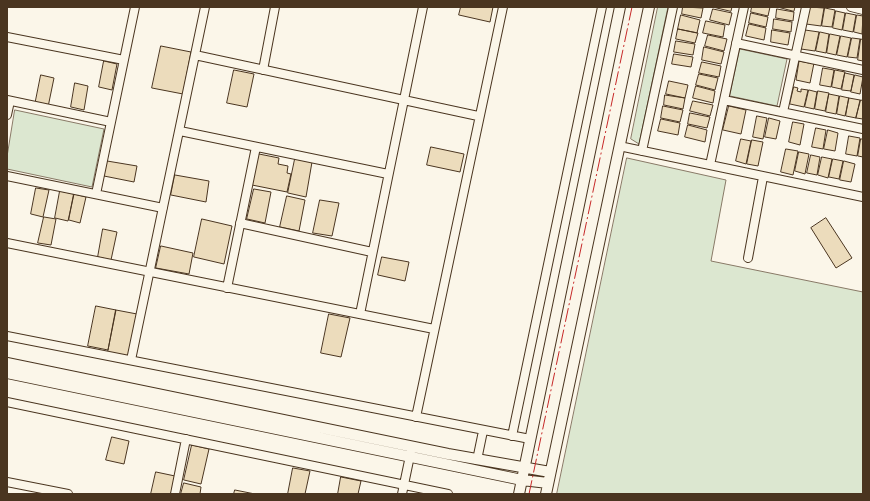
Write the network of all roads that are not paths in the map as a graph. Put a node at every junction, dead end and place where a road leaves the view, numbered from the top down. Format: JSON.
{"nodes":[{"id":1,"x":135,"y":7,"type":"edge"},
{"id":2,"x":205,"y":7,"type":"edge"},
{"id":3,"x":275,"y":7,"type":"edge"},
{"id":4,"x":422,"y":7,"type":"edge"},
{"id":5,"x":503,"y":7,"type":"edge"},
{"id":6,"x":602,"y":7,"type":"edge"},
{"id":7,"x":620,"y":7,"type":"edge"},
{"id":8,"x":649,"y":7,"type":"edge"},
{"id":9,"x":673,"y":7,"type":"edge"},
{"id":10,"x":744,"y":7,"type":"edge"},
{"id":11,"x":806,"y":7,"type":"edge"},
{"id":12,"x":851,"y":7,"type":"edge"},
{"id":13,"x":863,"y":10,"type":"edge"},
{"id":14,"x":7,"y":37,"type":"edge"},
{"id":15,"x":736,"y":42,"type":"junction"},
{"id":16,"x":195,"y":55,"type":"junction"},
{"id":17,"x":795,"y":55,"type":"junction"},
{"id":18,"x":124,"y":60,"type":"junction"},
{"id":19,"x":263,"y":70,"type":"junction"},
{"id":20,"x":863,"y":70,"type":"edge"},
{"id":21,"x":404,"y":100,"type":"junction"},
{"id":22,"x":724,"y":100,"type":"junction"},
{"id":23,"x":8,"y":101,"type":"edge"},
{"id":24,"x":783,"y":112,"type":"junction"},
{"id":25,"x":7,"y":115,"type":"edge"},
{"id":26,"x":478,"y":116,"type":"junction"},
{"id":27,"x":111,"y":122,"type":"junction"},
{"id":28,"x":863,"y":129,"type":"edge"},
{"id":29,"x":180,"y":131,"type":"junction"},
{"id":30,"x":619,"y":146,"type":"junction"},
{"id":31,"x":256,"y":147,"type":"junction"},
{"id":32,"x":642,"y":151,"type":"junction"},
{"id":33,"x":710,"y":165,"type":"junction"},
{"id":34,"x":388,"y":174,"type":"junction"},
{"id":35,"x":7,"y":176,"type":"edge"},
{"id":36,"x":764,"y":176,"type":"junction"},
{"id":37,"x":96,"y":194,"type":"junction"},
{"id":38,"x":863,"y":197,"type":"edge"},
{"id":39,"x":163,"y":208,"type":"junction"},
{"id":40,"x":240,"y":223,"type":"junction"},
{"id":41,"x":7,"y":243,"type":"edge"},
{"id":42,"x":372,"y":252,"type":"junction"},
{"id":43,"x":748,"y":258,"type":"dead end"},
{"id":44,"x":149,"y":271,"type":"junction"},
{"id":45,"x":228,"y":288,"type":"junction"},
{"id":46,"x":360,"y":314,"type":"junction"},
{"id":47,"x":434,"y":329,"type":"junction"},
{"id":48,"x":7,"y":336,"type":"edge"},
{"id":49,"x":131,"y":360,"type":"junction"},
{"id":50,"x":7,"y":363,"type":"edge"},
{"id":51,"x":7,"y":373,"type":"edge"},
{"id":52,"x":7,"y":402,"type":"edge"},
{"id":53,"x":416,"y":417,"type":"junction"},
{"id":54,"x":483,"y":431,"type":"junction"},
{"id":55,"x":512,"y":436,"type":"junction"},
{"id":56,"x":186,"y":439,"type":"junction"},
{"id":57,"x":530,"y":439,"type":"junction"},
{"id":58,"x":411,"y":452,"type":"junction"},
{"id":59,"x":477,"y":460,"type":"junction"},
{"id":60,"x":524,"y":468,"type":"junction"},
{"id":61,"x":550,"y":472,"type":"junction"},
{"id":62,"x":522,"y":480,"type":"junction"},
{"id":63,"x":7,"y":482,"type":"edge"},
{"id":64,"x":548,"y":483,"type":"junction"},
{"id":65,"x":404,"y":484,"type":"junction"},
{"id":66,"x":68,"y":494,"type":"edge"},
{"id":67,"x":175,"y":494,"type":"edge"},
{"id":68,"x":402,"y":494,"type":"edge"},
{"id":69,"x":448,"y":494,"type":"edge"},
{"id":70,"x":519,"y":494,"type":"edge"},
{"id":71,"x":546,"y":494,"type":"edge"}],
"edges":[{"from":1,"to":18,"type":"street"},
{"from":2,"to":16,"type":"street"},
{"from":3,"to":19,"type":"street"},
{"from":4,"to":21,"type":"street"},
{"from":5,"to":26,"type":"street"},
{"from":6,"to":55,"type":"street"},
{"from":7,"to":57,"type":"street"},
{"from":8,"to":30,"type":"street"},
{"from":9,"to":32,"type":"street"},
{"from":10,"to":15,"type":"street"},
{"from":11,"to":17,"type":"street"},
{"from":12,"to":13,"type":"street"},
{"from":14,"to":18,"type":"street"},
{"from":15,"to":17,"type":"street"},
{"from":15,"to":22,"type":"street"},
{"from":16,"to":19,"type":"street"},
{"from":16,"to":29,"type":"street"},
{"from":17,"to":20,"type":"street"},
{"from":17,"to":24,"type":"street"},
{"from":18,"to":27,"type":"street"},
{"from":19,"to":21,"type":"street"},
{"from":21,"to":26,"type":"street"},
{"from":21,"to":34,"type":"street"},
{"from":22,"to":24,"type":"street"},
{"from":22,"to":33,"type":"street"},
{"from":23,"to":25,"type":"street"},
{"from":23,"to":27,"type":"street"},
{"from":24,"to":28,"type":"street"},
{"from":26,"to":47,"type":"street"},
{"from":27,"to":37,"type":"street"},
{"from":29,"to":31,"type":"street"},
{"from":29,"to":39,"type":"street"},
{"from":30,"to":32,"type":"street"},
{"from":30,"to":61,"type":"street"},
{"from":31,"to":34,"type":"street"},
{"from":31,"to":40,"type":"street"},
{"from":32,"to":33,"type":"street"},
{"from":33,"to":36,"type":"street"},
{"from":34,"to":42,"type":"street"},
{"from":35,"to":37,"type":"street"},
{"from":36,"to":38,"type":"street"},
{"from":36,"to":43,"type":"street"},
{"from":37,"to":39,"type":"street"},
{"from":39,"to":44,"type":"street"},
{"from":40,"to":42,"type":"street"},
{"from":40,"to":45,"type":"street"},
{"from":41,"to":44,"type":"street"},
{"from":42,"to":46,"type":"street"},
{"from":44,"to":45,"type":"street"},
{"from":44,"to":49,"type":"street"},
{"from":45,"to":46,"type":"street"},
{"from":46,"to":47,"type":"street"},
{"from":47,"to":53,"type":"street"},
{"from":48,"to":49,"type":"street"},
{"from":49,"to":53,"type":"street"},
{"from":50,"to":58,"type":"street"},
{"from":51,"to":58,"type":"street"},
{"from":52,"to":56,"type":"street"},
{"from":53,"to":54,"type":"street"},
{"from":54,"to":55,"type":"street"},
{"from":54,"to":59,"type":"street"},
{"from":55,"to":57,"type":"street"},
{"from":56,"to":65,"type":"street"},
{"from":56,"to":67,"type":"street"},
{"from":57,"to":60,"type":"street"},
{"from":58,"to":59,"type":"street"},
{"from":58,"to":62,"type":"street"},
{"from":58,"to":65,"type":"street"},
{"from":59,"to":60,"type":"street"},
{"from":60,"to":61,"type":"street"},
{"from":60,"to":62,"type":"street"},
{"from":61,"to":64,"type":"street"},
{"from":62,"to":64,"type":"street"},
{"from":62,"to":70,"type":"street"},
{"from":63,"to":66,"type":"street"},
{"from":64,"to":71,"type":"street"},
{"from":65,"to":68,"type":"street"},
{"from":65,"to":69,"type":"street"}]}
